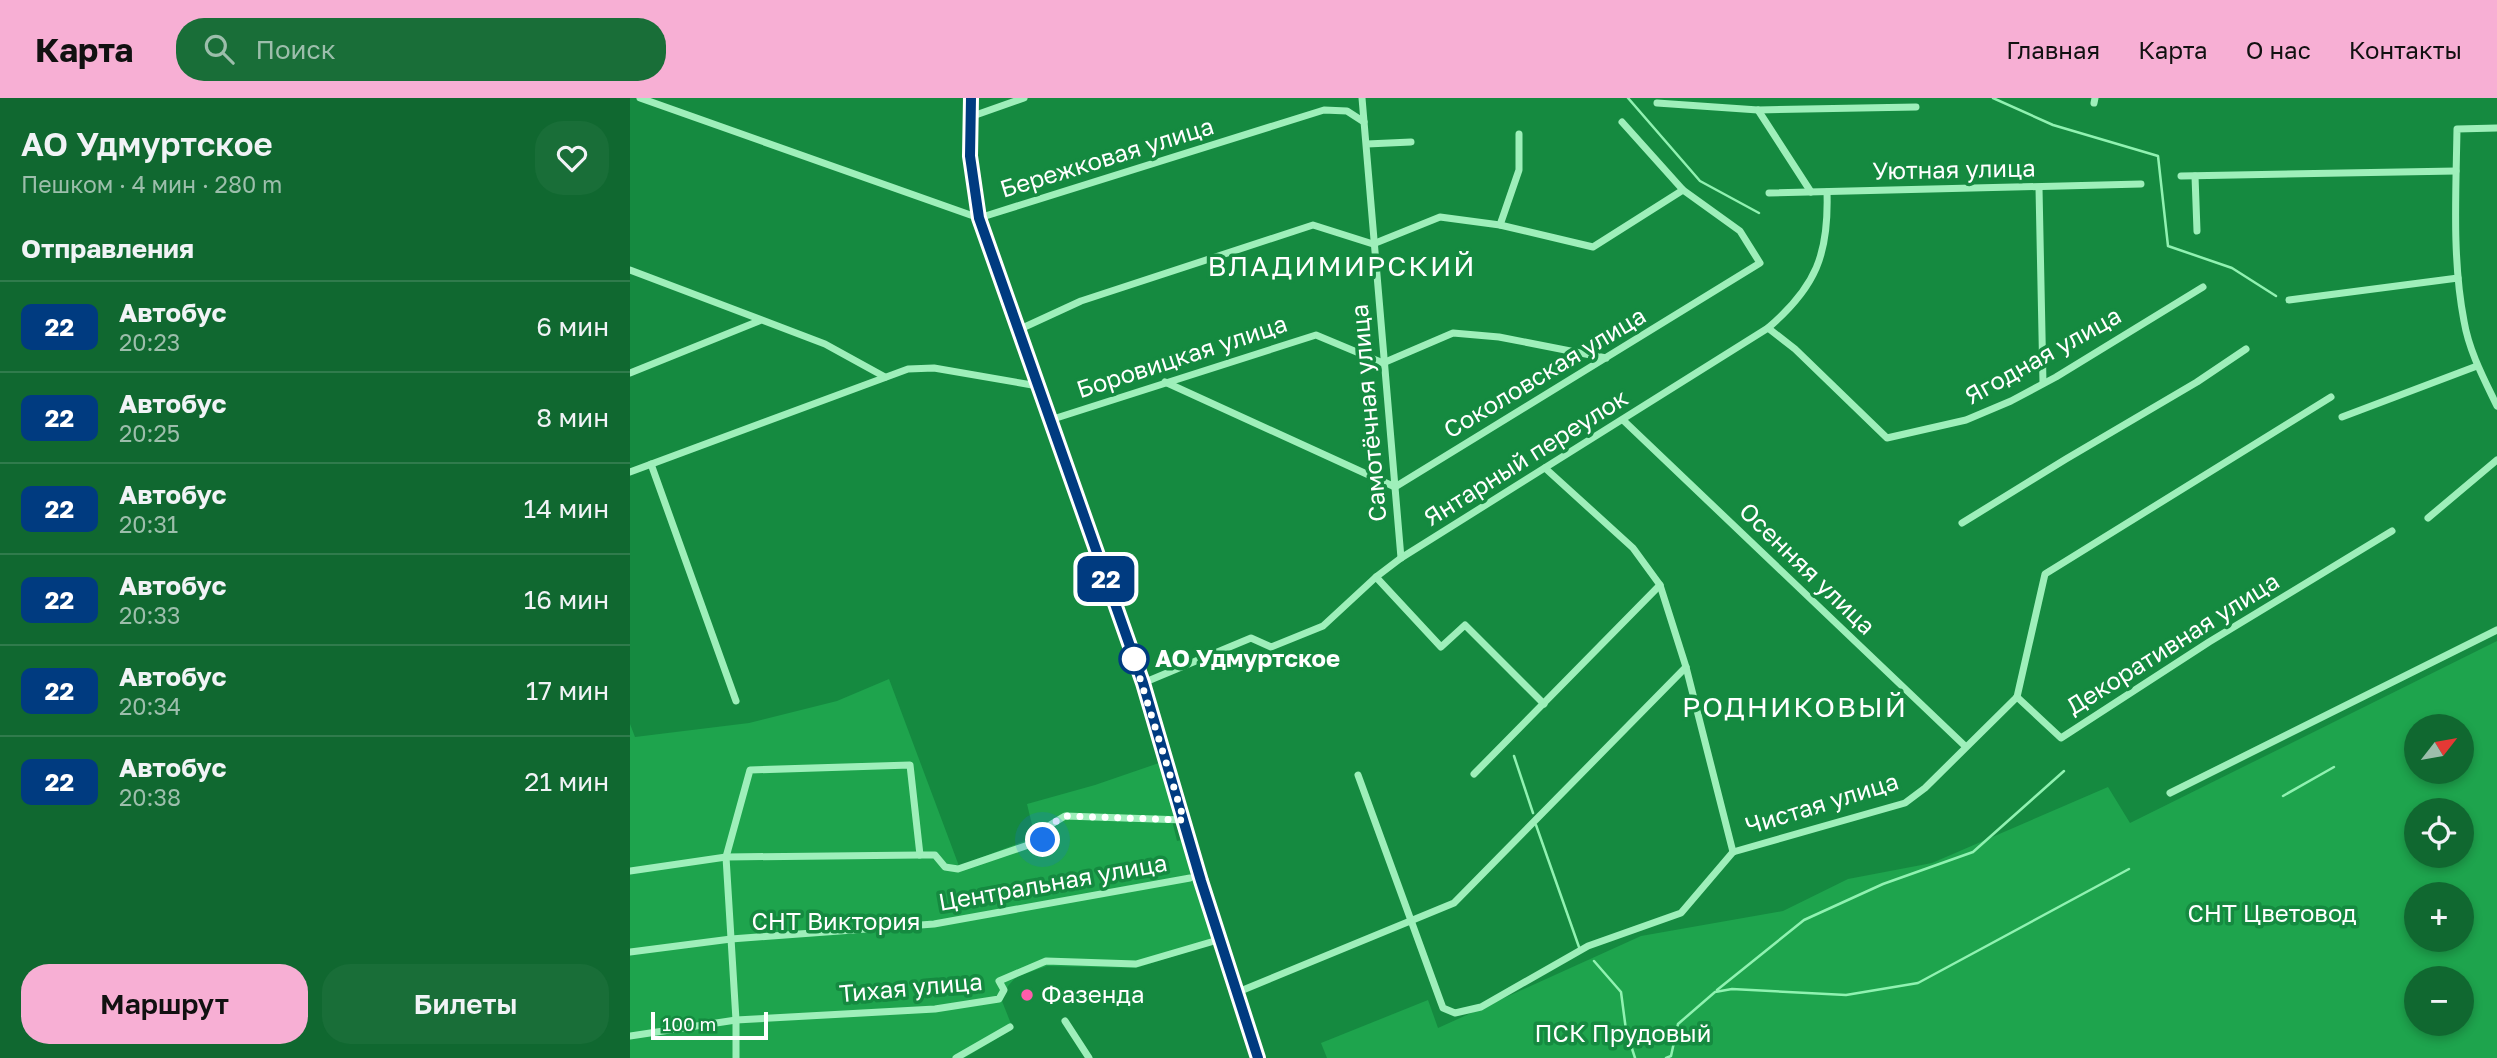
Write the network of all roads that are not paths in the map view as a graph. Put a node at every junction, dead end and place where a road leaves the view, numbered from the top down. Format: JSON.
{"nodes":[{"id":1,"x":640,"y":98,"type":"edge"},
{"id":2,"x":971,"y":98,"type":"edge"},
{"id":3,"x":1024,"y":98,"type":"edge"},
{"id":4,"x":1362,"y":98,"type":"edge"},
{"id":5,"x":1657,"y":103,"type":"dead end"},
{"id":6,"x":1916,"y":107,"type":"dead end"},
{"id":7,"x":1758,"y":110,"type":"junction"},
{"id":8,"x":970,"y":117,"type":"junction"},
{"id":9,"x":1364,"y":122,"type":"junction"},
{"id":10,"x":1622,"y":122,"type":"dead end"},
{"id":11,"x":2497,"y":128,"type":"edge"},
{"id":12,"x":1519,"y":134,"type":"dead end"},
{"id":13,"x":1411,"y":142,"type":"dead end"},
{"id":14,"x":1367,"y":144,"type":"junction"},
{"id":15,"x":2456,"y":171,"type":"junction"},
{"id":16,"x":2181,"y":176,"type":"dead end"},
{"id":17,"x":2195,"y":176,"type":"junction"},
{"id":18,"x":2141,"y":184,"type":"dead end"},
{"id":19,"x":2039,"y":188,"type":"junction"},
{"id":20,"x":1683,"y":190,"type":"junction"},
{"id":21,"x":1811,"y":192,"type":"junction"},
{"id":22,"x":1827,"y":192,"type":"junction"},
{"id":23,"x":1769,"y":193,"type":"dead end"},
{"id":24,"x":979,"y":218,"type":"junction"},
{"id":25,"x":1500,"y":225,"type":"junction"},
{"id":26,"x":2197,"y":231,"type":"dead end"},
{"id":27,"x":1373,"y":244,"type":"junction"},
{"id":28,"x":630,"y":270,"type":"edge"},
{"id":29,"x":2458,"y":278,"type":"junction"},
{"id":30,"x":2203,"y":286,"type":"dead end"},
{"id":31,"x":2289,"y":300,"type":"dead end"},
{"id":32,"x":759,"y":321,"type":"junction"},
{"id":33,"x":1768,"y":328,"type":"junction"},
{"id":34,"x":1018,"y":330,"type":"junction"},
{"id":35,"x":2246,"y":349,"type":"dead end"},
{"id":36,"x":1607,"y":358,"type":"junction"},
{"id":37,"x":1383,"y":363,"type":"junction"},
{"id":38,"x":2477,"y":366,"type":"junction"},
{"id":39,"x":630,"y":373,"type":"edge"},
{"id":40,"x":885,"y":377,"type":"junction"},
{"id":41,"x":1165,"y":382,"type":"junction"},
{"id":42,"x":2043,"y":383,"type":"junction"},
{"id":43,"x":1038,"y":386,"type":"junction"},
{"id":44,"x":2331,"y":397,"type":"dead end"},
{"id":45,"x":2497,"y":406,"type":"edge"},
{"id":46,"x":2342,"y":417,"type":"dead end"},
{"id":47,"x":1623,"y":419,"type":"junction"},
{"id":48,"x":1050,"y":420,"type":"junction"},
{"id":49,"x":2497,"y":460,"type":"edge"},
{"id":50,"x":651,"y":464,"type":"junction"},
{"id":51,"x":1545,"y":468,"type":"junction"},
{"id":52,"x":630,"y":471,"type":"edge"},
{"id":53,"x":1395,"y":487,"type":"junction"},
{"id":54,"x":2428,"y":518,"type":"dead end"},
{"id":55,"x":1962,"y":523,"type":"dead end"},
{"id":56,"x":2392,"y":531,"type":"dead end"},
{"id":57,"x":1401,"y":558,"type":"junction"},
{"id":58,"x":1376,"y":577,"type":"junction"},
{"id":59,"x":1660,"y":585,"type":"junction"},
{"id":60,"x":2497,"y":630,"type":"edge"},
{"id":61,"x":1686,"y":667,"type":"junction"},
{"id":62,"x":1143,"y":683,"type":"junction"},
{"id":63,"x":2017,"y":697,"type":"junction"},
{"id":64,"x":736,"y":701,"type":"dead end"},
{"id":65,"x":1544,"y":704,"type":"junction"},
{"id":66,"x":1965,"y":746,"type":"junction"},
{"id":67,"x":1474,"y":774,"type":"dead end"},
{"id":68,"x":1359,"y":775,"type":"dead end"},
{"id":69,"x":2170,"y":793,"type":"dead end"},
{"id":70,"x":1184,"y":820,"type":"junction"},
{"id":71,"x":1733,"y":852,"type":"junction"},
{"id":72,"x":919,"y":855,"type":"junction"},
{"id":73,"x":726,"y":857,"type":"junction"},
{"id":74,"x":630,"y":872,"type":"edge"},
{"id":75,"x":1190,"y":878,"type":"dead end"},
{"id":76,"x":1411,"y":921,"type":"junction"},
{"id":77,"x":731,"y":939,"type":"junction"},
{"id":78,"x":1211,"y":942,"type":"dead end"},
{"id":79,"x":630,"y":952,"type":"edge"},
{"id":80,"x":1238,"y":992,"type":"junction"},
{"id":81,"x":736,"y":1020,"type":"junction"},
{"id":82,"x":1065,"y":1021,"type":"dead end"},
{"id":83,"x":1010,"y":1027,"type":"dead end"},
{"id":84,"x":630,"y":1036,"type":"edge"},
{"id":85,"x":736,"y":1058,"type":"edge"},
{"id":86,"x":956,"y":1058,"type":"edge"},
{"id":87,"x":1089,"y":1058,"type":"edge"},
{"id":88,"x":1258,"y":1058,"type":"edge"}],
"edges":[{"from":1,"to":24,"type":"street"},
{"from":2,"to":8,"type":"street"},
{"from":3,"to":8,"type":"street"},
{"from":4,"to":9,"type":"street","name":"Самотёчная улица"},
{"from":5,"to":7,"type":"street"},
{"from":6,"to":7,"type":"street"},
{"from":7,"to":21,"type":"street"},
{"from":8,"to":24,"type":"street"},
{"from":9,"to":14,"type":"street","name":"Самотёчная улица"},
{"from":9,"to":24,"type":"street","name":"Бережковая улица"},
{"from":10,"to":20,"type":"street","name":"Соколовская улица"},
{"from":11,"to":15,"type":"street"},
{"from":12,"to":25,"type":"street"},
{"from":13,"to":14,"type":"street"},
{"from":14,"to":27,"type":"street","name":"Самотёчная улица"},
{"from":15,"to":17,"type":"street"},
{"from":15,"to":29,"type":"street"},
{"from":16,"to":17,"type":"street"},
{"from":17,"to":26,"type":"street"},
{"from":18,"to":19,"type":"street","name":"Уютная улица"},
{"from":19,"to":22,"type":"street","name":"Уютная улица"},
{"from":19,"to":42,"type":"street"},
{"from":20,"to":25,"type":"street"},
{"from":20,"to":36,"type":"street","name":"Соколовская улица"},
{"from":21,"to":22,"type":"street","name":"Уютная улица"},
{"from":21,"to":23,"type":"street","name":"Уютная улица"},
{"from":22,"to":33,"type":"street","name":"Янтарный переулок"},
{"from":24,"to":34,"type":"street"},
{"from":25,"to":27,"type":"street"},
{"from":27,"to":34,"type":"street"},
{"from":27,"to":37,"type":"street","name":"Самотёчная улица"},
{"from":28,"to":32,"type":"street"},
{"from":29,"to":31,"type":"street"},
{"from":29,"to":38,"type":"street"},
{"from":30,"to":42,"type":"street","name":"Ягодная улица"},
{"from":32,"to":39,"type":"street"},
{"from":32,"to":40,"type":"street"},
{"from":33,"to":42,"type":"street","name":"Ягодная улица"},
{"from":33,"to":47,"type":"street","name":"Янтарный переулок"},
{"from":34,"to":43,"type":"street"},
{"from":35,"to":55,"type":"street"},
{"from":36,"to":37,"type":"street"},
{"from":36,"to":53,"type":"street","name":"Соколовская улица"},
{"from":37,"to":41,"type":"street","name":"Боровицкая улица"},
{"from":37,"to":53,"type":"street","name":"Самотёчная улица"},
{"from":38,"to":45,"type":"street"},
{"from":38,"to":46,"type":"street"},
{"from":40,"to":43,"type":"street"},
{"from":40,"to":50,"type":"street"},
{"from":41,"to":48,"type":"street","name":"Боровицкая улица"},
{"from":41,"to":53,"type":"street"},
{"from":43,"to":48,"type":"street"},
{"from":44,"to":63,"type":"street"},
{"from":47,"to":51,"type":"street","name":"Янтарный переулок"},
{"from":47,"to":66,"type":"street","name":"Осенняя улица"},
{"from":48,"to":62,"type":"street"},
{"from":49,"to":54,"type":"street"},
{"from":50,"to":52,"type":"street"},
{"from":50,"to":64,"type":"street"},
{"from":51,"to":57,"type":"street","name":"Янтарный переулок"},
{"from":51,"to":59,"type":"street"},
{"from":53,"to":57,"type":"street","name":"Самотёчная улица"},
{"from":56,"to":63,"type":"street","name":"Декоративная улица"},
{"from":57,"to":58,"type":"street","name":"Янтарный переулок"},
{"from":58,"to":62,"type":"street","name":"Янтарный переулок"},
{"from":58,"to":65,"type":"street"},
{"from":59,"to":61,"type":"street"},
{"from":59,"to":65,"type":"street"},
{"from":60,"to":69,"type":"street"},
{"from":61,"to":71,"type":"street"},
{"from":61,"to":76,"type":"street"},
{"from":62,"to":70,"type":"street"},
{"from":63,"to":66,"type":"street","name":"Чистая улица"},
{"from":65,"to":67,"type":"street"},
{"from":66,"to":71,"type":"street","name":"Чистая улица"},
{"from":68,"to":76,"type":"street"},
{"from":70,"to":72,"type":"street"},
{"from":70,"to":80,"type":"street"},
{"from":71,"to":76,"type":"street","name":"Чистая улица"},
{"from":72,"to":73,"type":"street"},
{"from":72,"to":73,"type":"street"},
{"from":73,"to":74,"type":"street"},
{"from":73,"to":77,"type":"street"},
{"from":75,"to":77,"type":"street","name":"Центральная улица"},
{"from":76,"to":80,"type":"street"},
{"from":77,"to":79,"type":"street","name":"Центральная улица"},
{"from":77,"to":81,"type":"street"},
{"from":78,"to":81,"type":"street","name":"Тихая улица"},
{"from":80,"to":88,"type":"street"},
{"from":81,"to":84,"type":"street","name":"Тихая улица"},
{"from":81,"to":85,"type":"street"},
{"from":82,"to":87,"type":"street"},
{"from":83,"to":86,"type":"street"}]}
